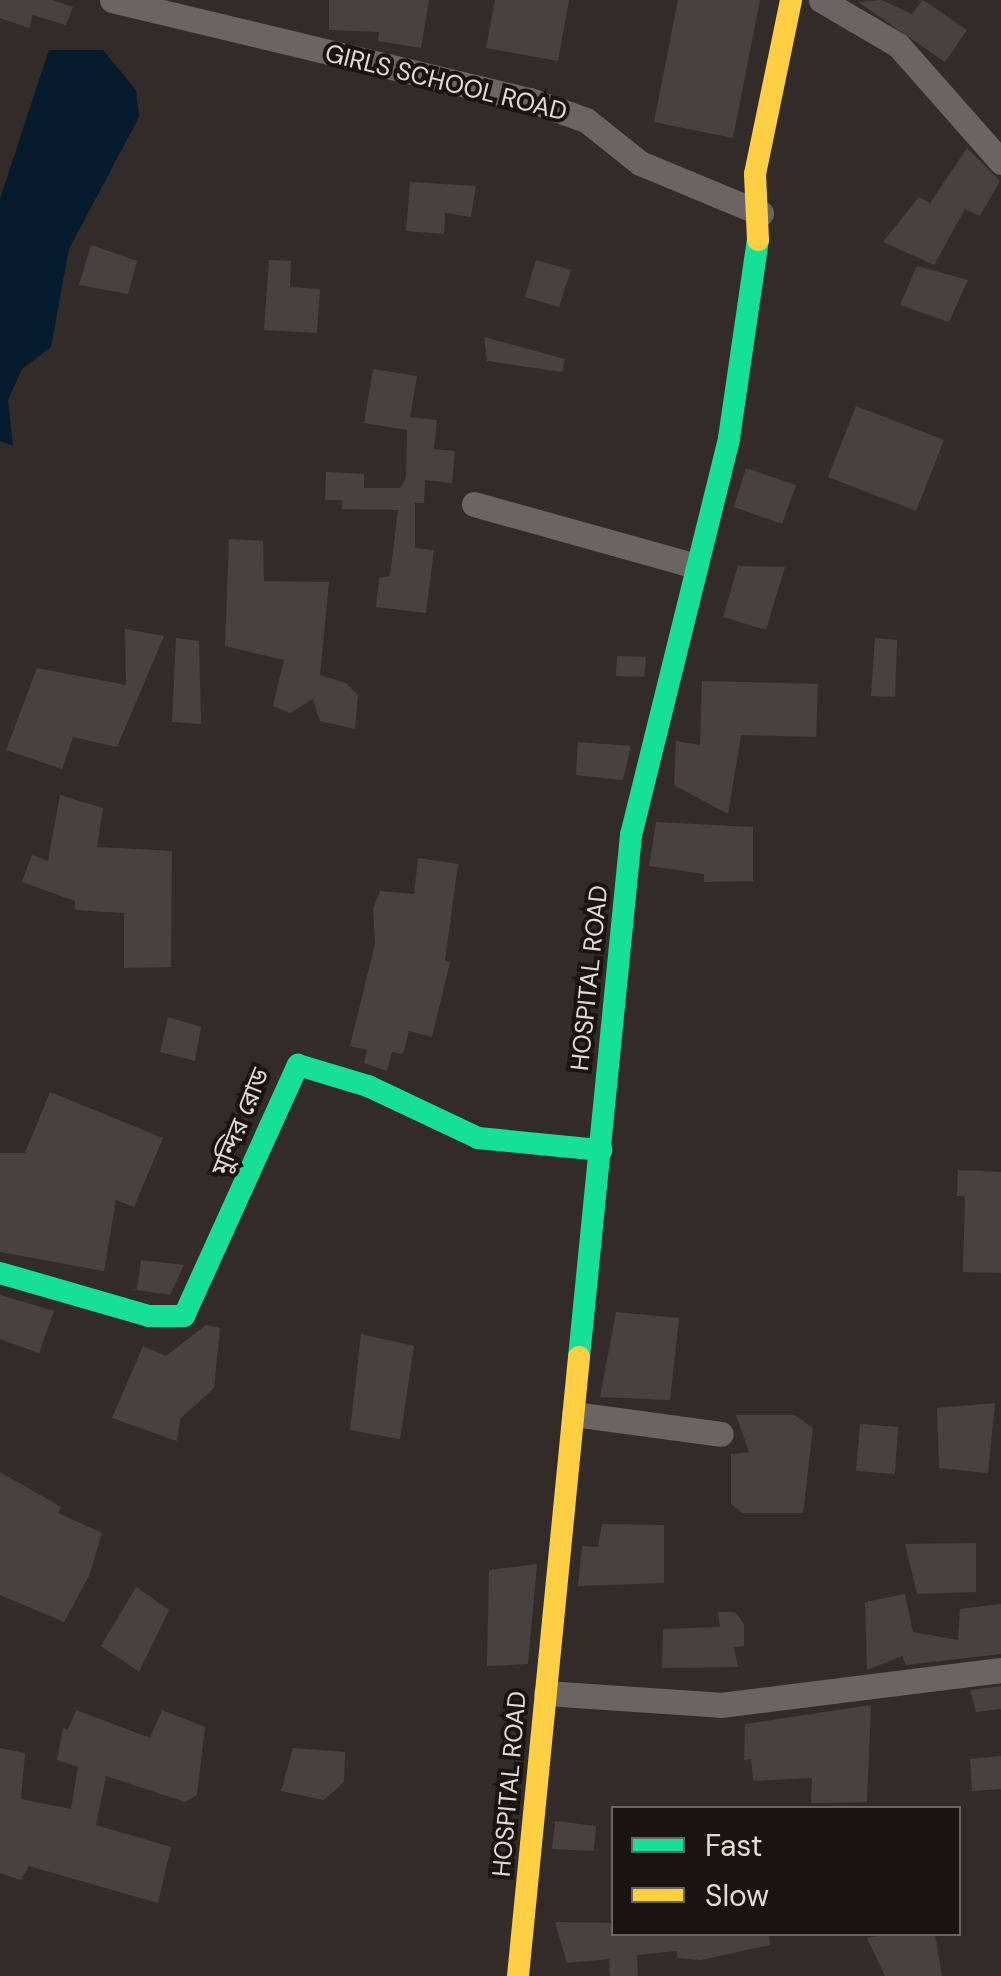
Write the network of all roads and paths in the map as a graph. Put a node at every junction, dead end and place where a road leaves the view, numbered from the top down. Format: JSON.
{"nodes":[{"id":1,"x":112,"y":0,"type":"edge"},
{"id":2,"x":791,"y":0,"type":"edge"},
{"id":3,"x":821,"y":0,"type":"edge"},
{"id":4,"x":1001,"y":162,"type":"edge"},
{"id":5,"x":760,"y":213,"type":"junction"},
{"id":6,"x":474,"y":504,"type":"dead end"},
{"id":7,"x":696,"y":566,"type":"junction"},
{"id":8,"x":601,"y":1150,"type":"junction"},
{"id":9,"x":0,"y":1273,"type":"edge"},
{"id":10,"x":574,"y":1414,"type":"junction"},
{"id":11,"x":721,"y":1434,"type":"dead end"},
{"id":12,"x":1001,"y":1670,"type":"edge"},
{"id":13,"x":546,"y":1693,"type":"junction"},
{"id":14,"x":518,"y":1976,"type":"edge"}],
"edges":[{"from":1,"to":5,"type":"street","name":"GIRLS SCHOOL ROAD"},
{"from":2,"to":5,"type":"street","name":"HOSPITAL ROAD"},
{"from":3,"to":4,"type":"street"},
{"from":5,"to":7,"type":"street","name":"HOSPITAL ROAD"},
{"from":6,"to":7,"type":"street"},
{"from":7,"to":8,"type":"street","name":"HOSPITAL ROAD"},
{"from":8,"to":9,"type":"street","name":"মুন্দির রোড"},
{"from":8,"to":10,"type":"street","name":"HOSPITAL ROAD"},
{"from":10,"to":11,"type":"street"},
{"from":10,"to":13,"type":"street","name":"HOSPITAL ROAD"},
{"from":12,"to":13,"type":"street"},
{"from":13,"to":14,"type":"street","name":"HOSPITAL ROAD"}]}
